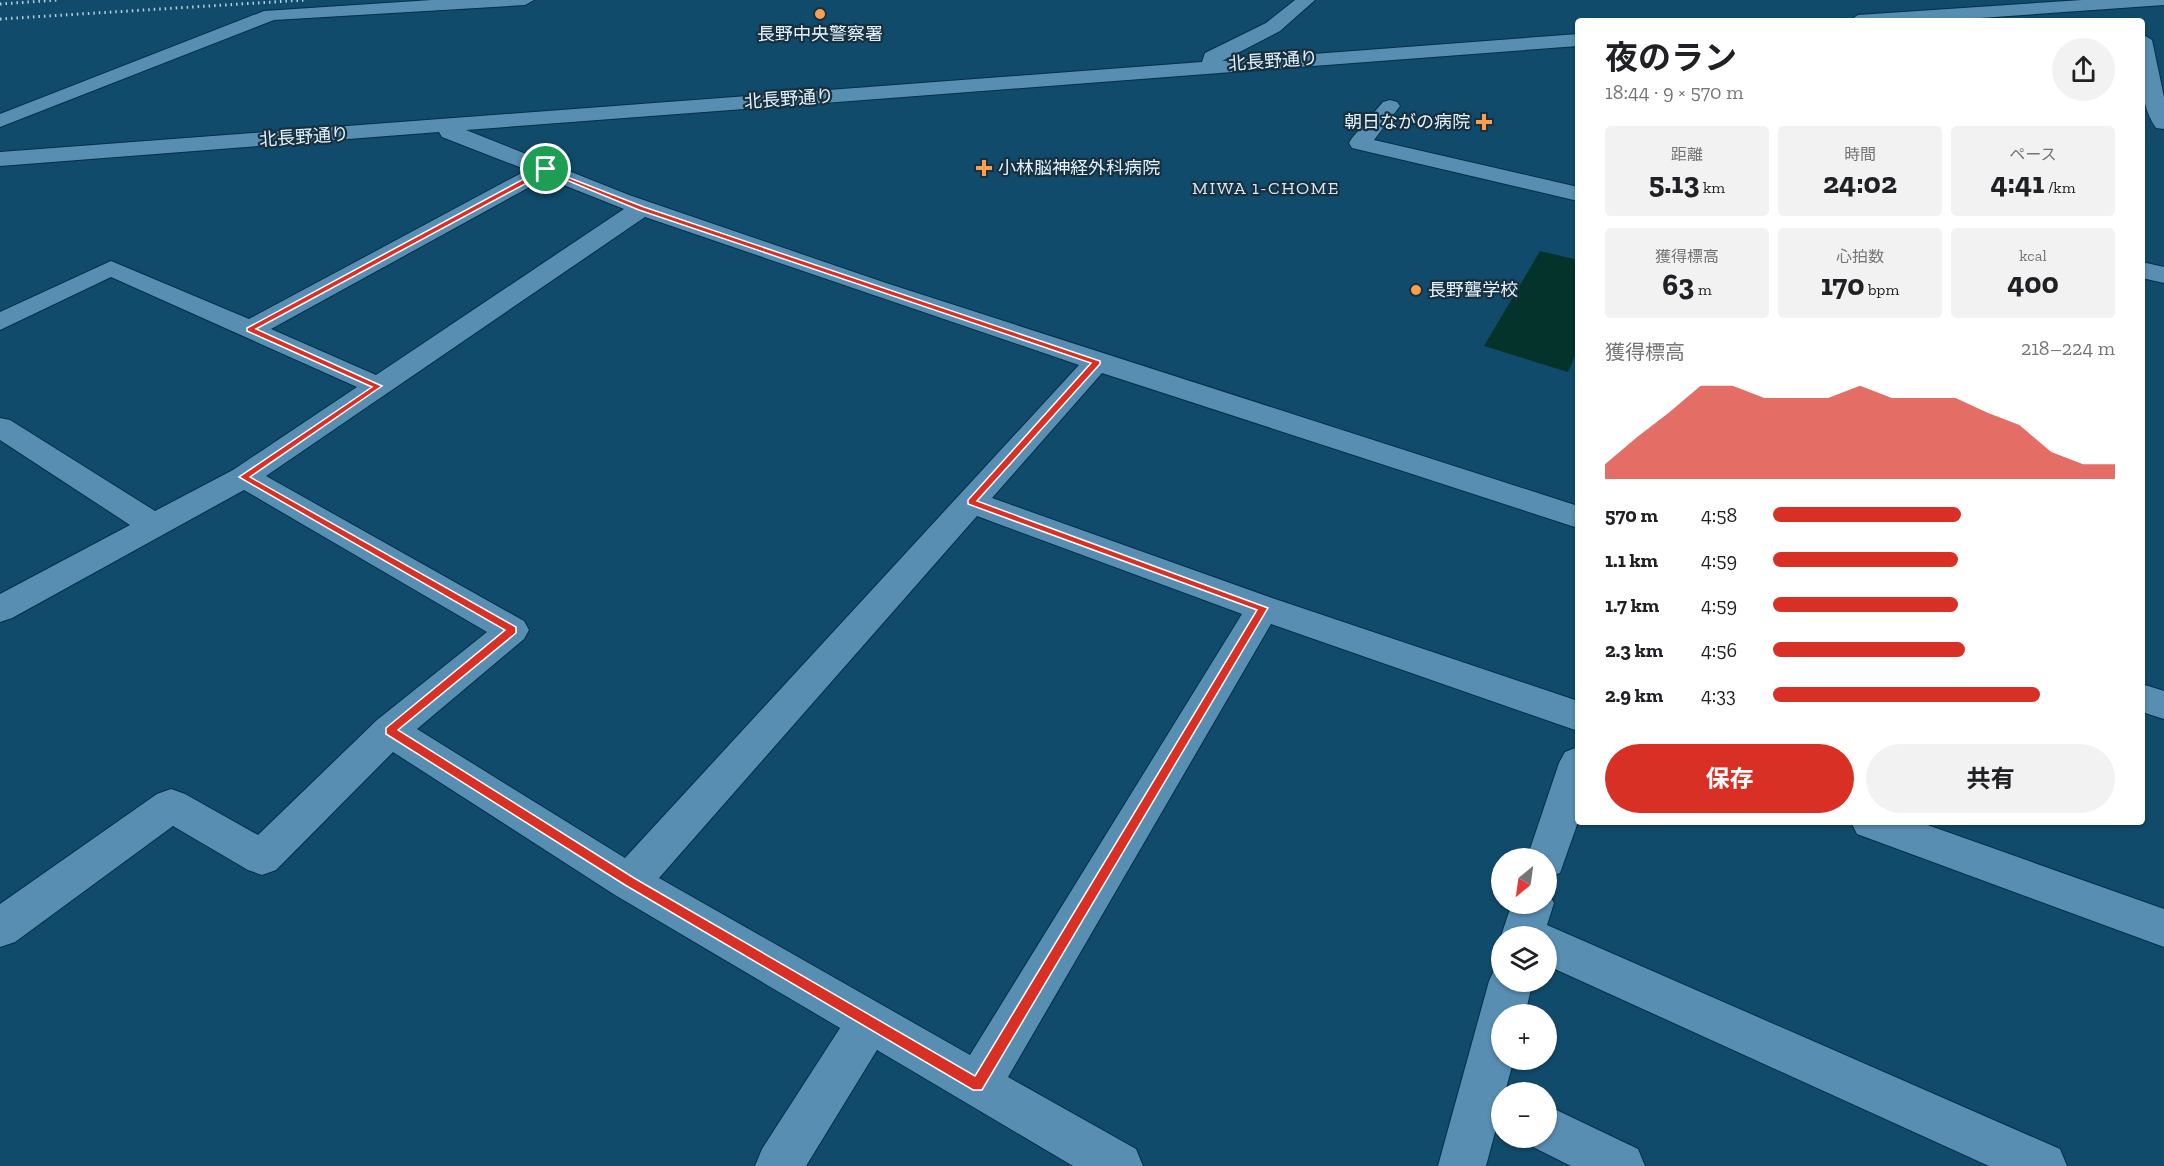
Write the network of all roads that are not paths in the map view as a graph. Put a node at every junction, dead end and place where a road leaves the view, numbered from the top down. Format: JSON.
{"nodes":[{"id":1,"x":525,"y":0,"type":"edge"},
{"id":2,"x":1306,"y":0,"type":"edge"},
{"id":3,"x":2161,"y":0,"type":"edge"},
{"id":4,"x":2136,"y":2,"type":"junction"},
{"id":5,"x":1902,"y":18,"type":"edge"},
{"id":6,"x":2139,"y":18,"type":"edge"},
{"id":7,"x":1575,"y":40,"type":"edge"},
{"id":8,"x":2145,"y":58,"type":"edge"},
{"id":9,"x":1211,"y":66,"type":"junction"},
{"id":10,"x":1390,"y":106,"type":"dead end"},
{"id":11,"x":0,"y":121,"type":"edge"},
{"id":12,"x":2164,"y":123,"type":"edge"},
{"id":13,"x":437,"y":128,"type":"junction"},
{"id":14,"x":0,"y":159,"type":"edge"},
{"id":15,"x":546,"y":169,"type":"junction"},
{"id":16,"x":1575,"y":193,"type":"edge"},
{"id":17,"x":642,"y":208,"type":"junction"},
{"id":18,"x":2145,"y":271,"type":"edge"},
{"id":19,"x":2164,"y":275,"type":"edge"},
{"id":20,"x":0,"y":322,"type":"edge"},
{"id":21,"x":249,"y":330,"type":"junction"},
{"id":22,"x":1097,"y":363,"type":"junction"},
{"id":23,"x":378,"y":386,"type":"junction"},
{"id":24,"x":0,"y":427,"type":"edge"},
{"id":25,"x":244,"y":477,"type":"junction"},
{"id":26,"x":971,"y":502,"type":"junction"},
{"id":27,"x":1575,"y":516,"type":"edge"},
{"id":28,"x":153,"y":525,"type":"junction"},
{"id":29,"x":1263,"y":608,"type":"junction"},
{"id":30,"x":0,"y":609,"type":"edge"},
{"id":31,"x":2145,"y":699,"type":"edge"},
{"id":32,"x":2164,"y":705,"type":"edge"},
{"id":33,"x":1575,"y":716,"type":"edge"},
{"id":34,"x":390,"y":731,"type":"junction"},
{"id":35,"x":1575,"y":772,"type":"edge"},
{"id":36,"x":1879,"y":825,"type":"edge"},
{"id":37,"x":1550,"y":848,"type":"edge"},
{"id":38,"x":629,"y":882,"type":"junction"},
{"id":39,"x":0,"y":928,"type":"edge"},
{"id":40,"x":2164,"y":928,"type":"edge"},
{"id":41,"x":1557,"y":942,"type":"edge"},
{"id":42,"x":870,"y":1022,"type":"junction"},
{"id":43,"x":978,"y":1085,"type":"junction"},
{"id":44,"x":1491,"y":1103,"type":"edge"},
{"id":45,"x":1557,"y":1134,"type":"edge"},
{"id":46,"x":779,"y":1166,"type":"edge"},
{"id":47,"x":1119,"y":1166,"type":"edge"},
{"id":48,"x":1462,"y":1166,"type":"edge"},
{"id":49,"x":1621,"y":1166,"type":"edge"},
{"id":50,"x":2043,"y":1166,"type":"edge"}],
"edges":[{"from":1,"to":11,"type":"street"},
{"from":2,"to":9,"type":"street"},
{"from":3,"to":4,"type":"street"},
{"from":4,"to":5,"type":"street"},
{"from":4,"to":6,"type":"street"},
{"from":7,"to":9,"type":"street","name":"北長野通り"},
{"from":8,"to":12,"type":"street"},
{"from":9,"to":13,"type":"street","name":"北長野通り"},
{"from":10,"to":16,"type":"street"},
{"from":13,"to":14,"type":"street","name":"北長野通り"},
{"from":13,"to":15,"type":"street"},
{"from":15,"to":17,"type":"street"},
{"from":15,"to":21,"type":"street"},
{"from":17,"to":22,"type":"street"},
{"from":17,"to":23,"type":"street"},
{"from":18,"to":19,"type":"street"},
{"from":20,"to":21,"type":"street"},
{"from":21,"to":23,"type":"street"},
{"from":22,"to":26,"type":"street"},
{"from":22,"to":27,"type":"street"},
{"from":23,"to":25,"type":"street"},
{"from":24,"to":28,"type":"street"},
{"from":25,"to":28,"type":"street"},
{"from":25,"to":34,"type":"street"},
{"from":26,"to":29,"type":"street"},
{"from":26,"to":38,"type":"street"},
{"from":28,"to":30,"type":"street"},
{"from":29,"to":33,"type":"street"},
{"from":29,"to":43,"type":"street"},
{"from":31,"to":32,"type":"street"},
{"from":34,"to":38,"type":"street"},
{"from":34,"to":39,"type":"street"},
{"from":35,"to":37,"type":"street"},
{"from":36,"to":40,"type":"street"},
{"from":38,"to":42,"type":"street"},
{"from":41,"to":50,"type":"street"},
{"from":42,"to":43,"type":"street"},
{"from":42,"to":46,"type":"street"},
{"from":43,"to":47,"type":"street"},
{"from":44,"to":48,"type":"street"},
{"from":45,"to":49,"type":"street"}]}
